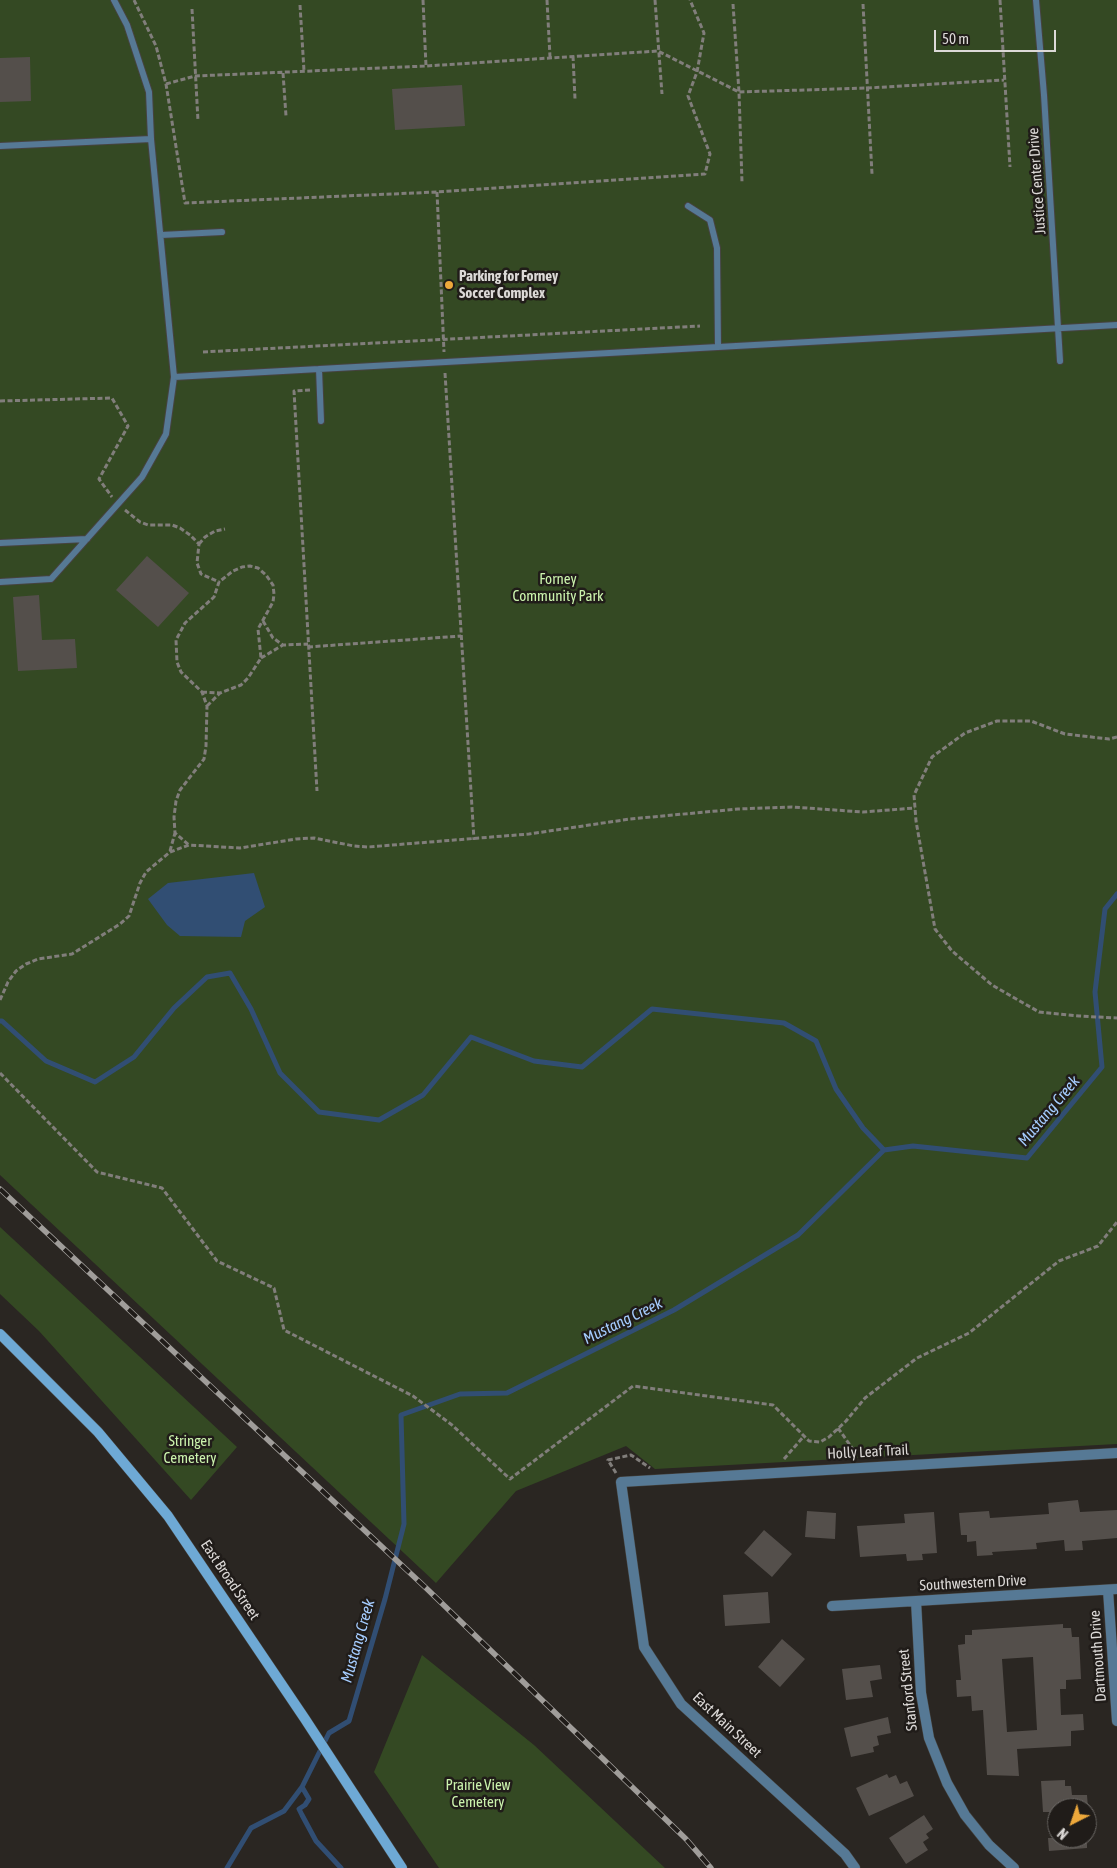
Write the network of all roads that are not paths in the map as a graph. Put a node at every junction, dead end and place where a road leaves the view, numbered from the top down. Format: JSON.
{"nodes":[{"id":1,"x":114,"y":0,"type":"edge"},
{"id":2,"x":1036,"y":0,"type":"edge"},
{"id":3,"x":151,"y":139,"type":"junction"},
{"id":4,"x":0,"y":146,"type":"edge"},
{"id":5,"x":688,"y":206,"type":"dead end"},
{"id":6,"x":222,"y":232,"type":"dead end"},
{"id":7,"x":161,"y":235,"type":"junction"},
{"id":8,"x":1117,"y":325,"type":"edge"},
{"id":9,"x":1059,"y":327,"type":"junction"},
{"id":10,"x":718,"y":347,"type":"junction"},
{"id":11,"x":1060,"y":362,"type":"dead end"},
{"id":12,"x":318,"y":369,"type":"junction"},
{"id":13,"x":174,"y":377,"type":"junction"},
{"id":14,"x":321,"y":421,"type":"dead end"},
{"id":15,"x":87,"y":539,"type":"junction"},
{"id":16,"x":0,"y":543,"type":"edge"},
{"id":17,"x":0,"y":582,"type":"edge"},
{"id":18,"x":0,"y":1334,"type":"edge"},
{"id":19,"x":1117,"y":1453,"type":"edge"},
{"id":20,"x":621,"y":1482,"type":"joint"},
{"id":21,"x":1112,"y":1590,"type":"edge"},
{"id":22,"x":916,"y":1601,"type":"junction"},
{"id":23,"x":832,"y":1606,"type":"dead end"},
{"id":24,"x":1117,"y":1721,"type":"edge"},
{"id":25,"x":402,"y":1868,"type":"edge"},
{"id":26,"x":855,"y":1868,"type":"edge"},
{"id":27,"x":1014,"y":1868,"type":"edge"}],
"edges":[{"from":1,"to":3,"type":"lane"},
{"from":2,"to":9,"type":"lane","name":"Justice Center Drive"},
{"from":3,"to":4,"type":"lane"},
{"from":3,"to":7,"type":"lane"},
{"from":5,"to":10,"type":"lane"},
{"from":6,"to":7,"type":"lane"},
{"from":7,"to":13,"type":"lane"},
{"from":8,"to":9,"type":"lane"},
{"from":9,"to":10,"type":"lane"},
{"from":9,"to":11,"type":"lane","name":"Justice Center Drive"},
{"from":10,"to":12,"type":"lane"},
{"from":12,"to":13,"type":"lane"},
{"from":12,"to":14,"type":"lane"},
{"from":13,"to":15,"type":"lane"},
{"from":15,"to":16,"type":"lane"},
{"from":15,"to":17,"type":"lane"},
{"from":18,"to":25,"type":"main road","name":"East Broad Street"},
{"from":19,"to":20,"type":"street","name":"Holly Leaf Trail"},
{"from":20,"to":26,"type":"street","name":"East Main Street"},
{"from":21,"to":22,"type":"street","name":"Southwestern Drive"},
{"from":21,"to":24,"type":"street","name":"Dartmouth Drive"},
{"from":22,"to":23,"type":"street","name":"Southwestern Drive"},
{"from":22,"to":27,"type":"street","name":"Stanford Street"}]}
